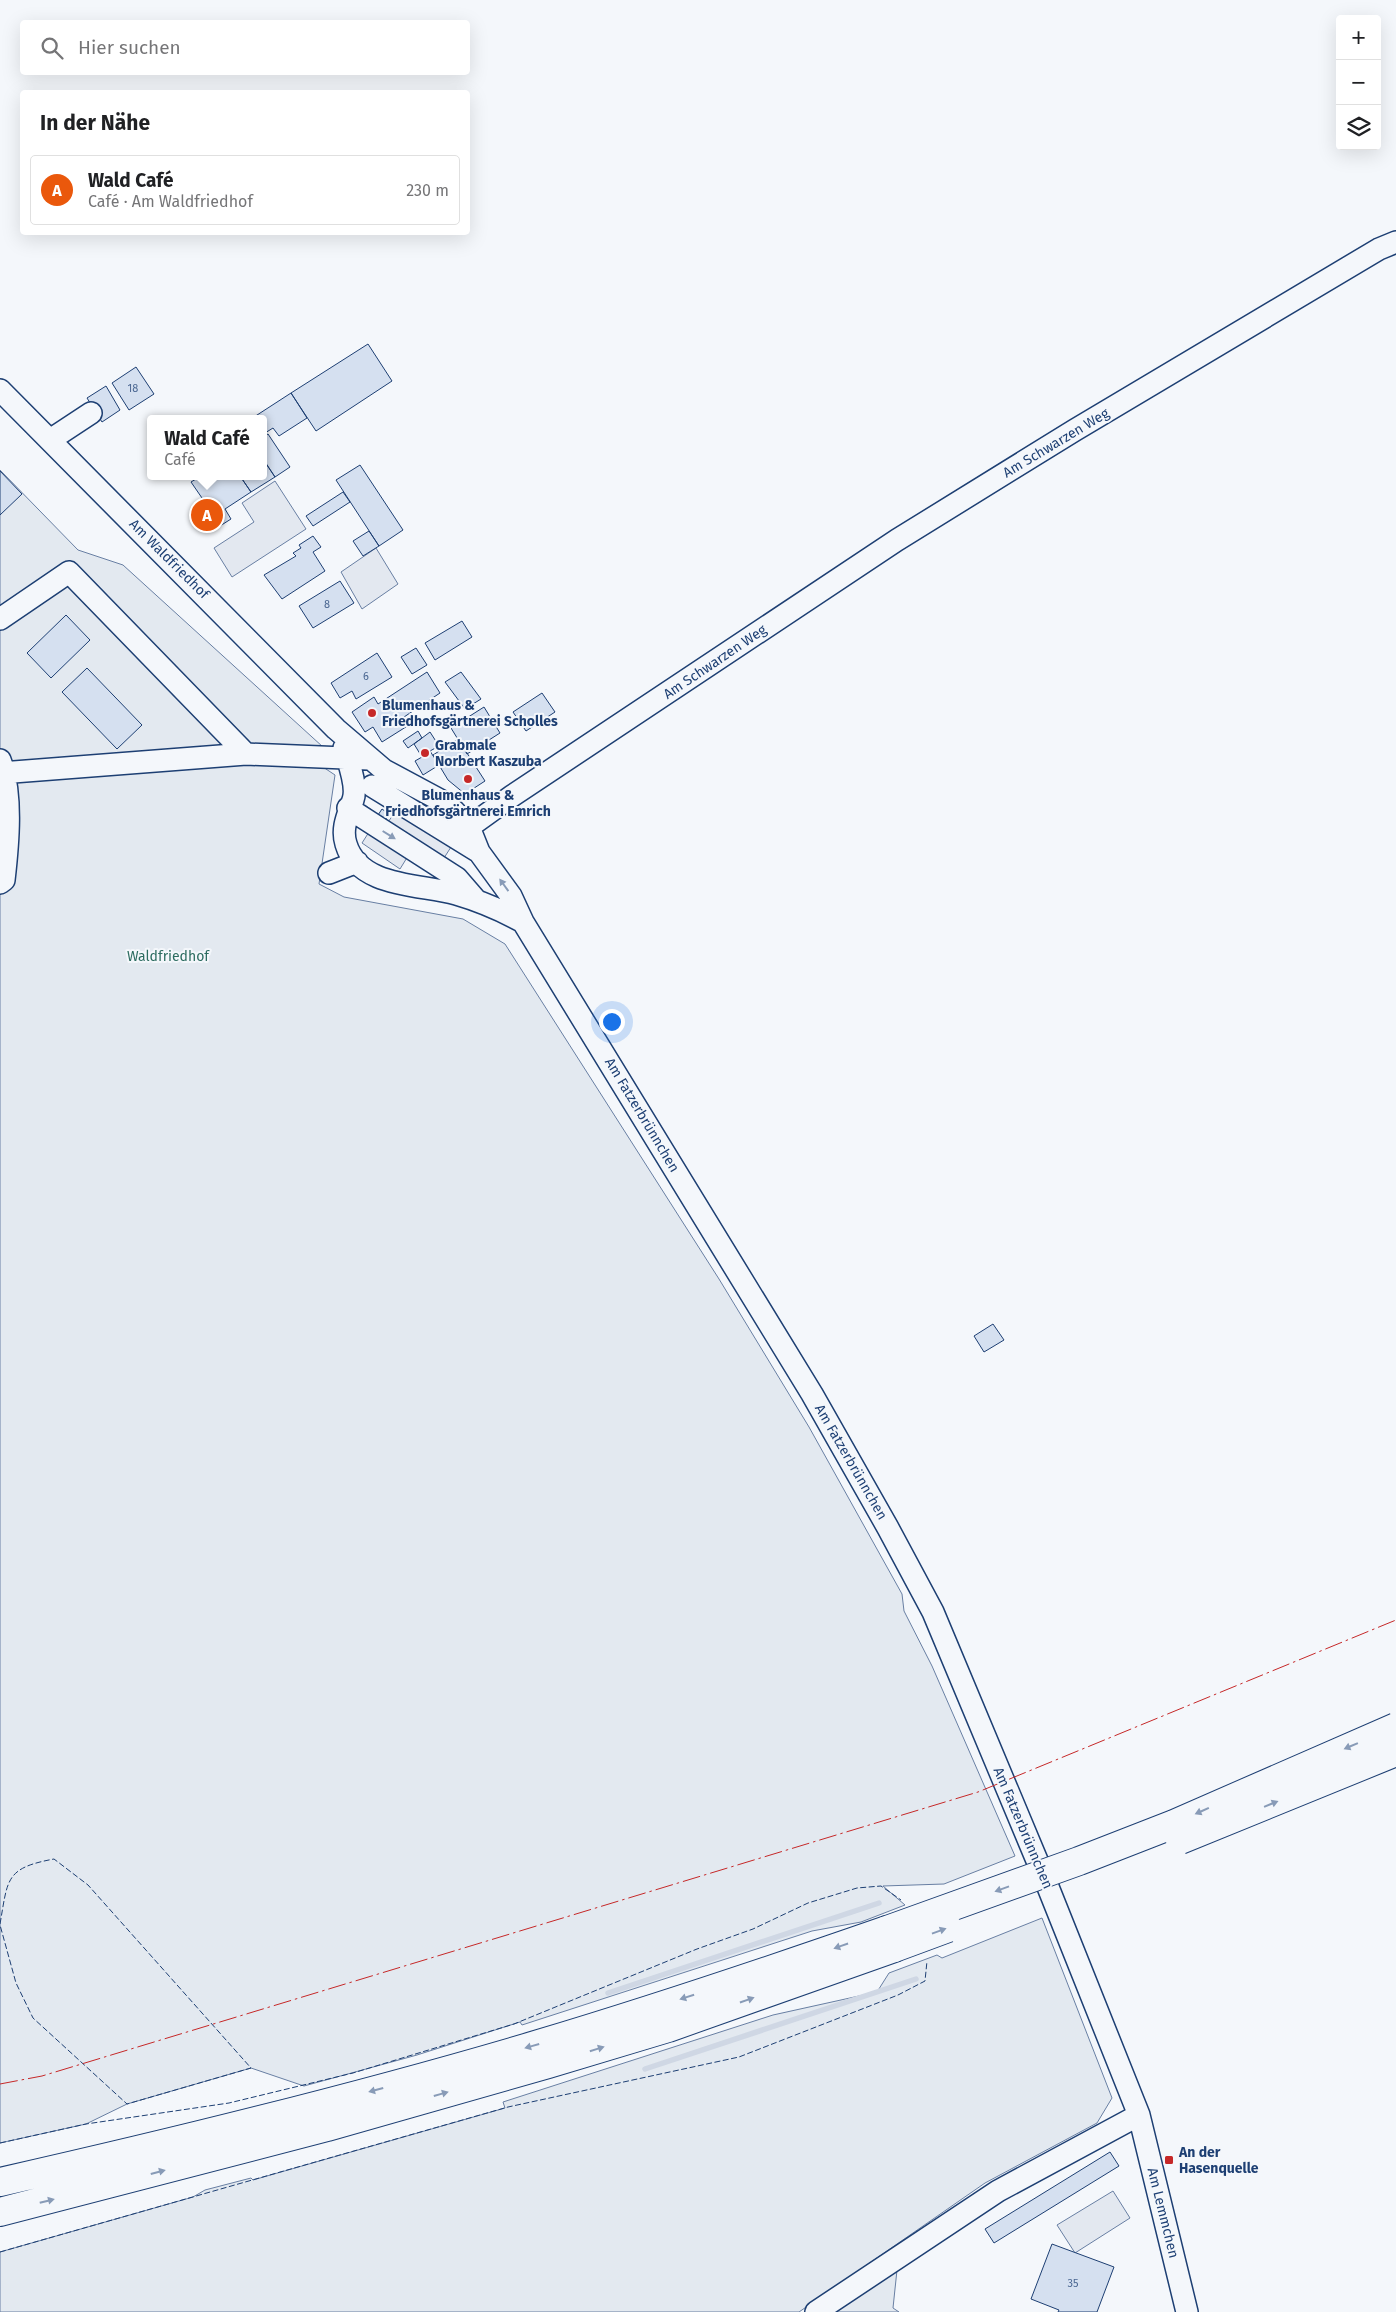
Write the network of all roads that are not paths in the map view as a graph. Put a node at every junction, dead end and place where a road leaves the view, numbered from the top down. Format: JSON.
{"nodes":[{"id":1,"x":1396,"y":231,"type":"edge"},
{"id":2,"x":1387,"y":246,"type":"edge"},
{"id":3,"x":0,"y":390,"type":"edge"},
{"id":4,"x":91,"y":413,"type":"dead end"},
{"id":5,"x":50,"y":440,"type":"junction"},
{"id":6,"x":0,"y":619,"type":"edge"},
{"id":7,"x":336,"y":729,"type":"junction"},
{"id":8,"x":246,"y":754,"type":"junction"},
{"id":9,"x":347,"y":759,"type":"junction"},
{"id":10,"x":370,"y":759,"type":"junction"},
{"id":11,"x":2,"y":769,"type":"edge"},
{"id":12,"x":399,"y":780,"type":"junction"},
{"id":13,"x":372,"y":786,"type":"junction"},
{"id":14,"x":351,"y":804,"type":"junction"},
{"id":15,"x":469,"y":827,"type":"junction"},
{"id":16,"x":479,"y":852,"type":"junction"},
{"id":17,"x":357,"y":862,"type":"junction"},
{"id":18,"x":329,"y":873,"type":"dead end"},
{"id":19,"x":457,"y":878,"type":"junction"},
{"id":20,"x":0,"y":882,"type":"edge"},
{"id":21,"x":436,"y":889,"type":"junction"},
{"id":22,"x":476,"y":900,"type":"junction"},
{"id":23,"x":523,"y":922,"type":"junction"},
{"id":24,"x":1396,"y":1727,"type":"edge"},
{"id":25,"x":1396,"y":1752,"type":"edge"},
{"id":26,"x":890,"y":1939,"type":"junction"},
{"id":27,"x":1139,"y":2115,"type":"junction"},
{"id":28,"x":0,"y":2182,"type":"edge"},
{"id":29,"x":0,"y":2212,"type":"edge"},
{"id":30,"x":816,"y":2312,"type":"edge"},
{"id":31,"x":1187,"y":2312,"type":"edge"}],
"edges":[{"from":1,"to":2,"type":"street","name":"Am Schwarzen Weg"},
{"from":2,"to":15,"type":"street","name":"Am Schwarzen Weg"},
{"from":3,"to":5,"type":"street","name":"Am Waldfriedhof"},
{"from":4,"to":5,"type":"street"},
{"from":5,"to":7,"type":"street","name":"Am Waldfriedhof"},
{"from":6,"to":8,"type":"street"},
{"from":7,"to":9,"type":"street"},
{"from":7,"to":10,"type":"street"},
{"from":8,"to":9,"type":"street"},
{"from":8,"to":11,"type":"street"},
{"from":9,"to":10,"type":"street"},
{"from":9,"to":14,"type":"street"},
{"from":10,"to":12,"type":"street"},
{"from":11,"to":20,"type":"street"},
{"from":12,"to":13,"type":"street"},
{"from":12,"to":15,"type":"street"},
{"from":13,"to":14,"type":"street"},
{"from":13,"to":16,"type":"street"},
{"from":14,"to":17,"type":"street"},
{"from":14,"to":19,"type":"street","one_way":true},
{"from":15,"to":16,"type":"street"},
{"from":16,"to":19,"type":"street"},
{"from":23,"to":16,"type":"street","name":"Am Fatzerbrünnchen","one_way":true},
{"from":17,"to":18,"type":"street"},
{"from":17,"to":21,"type":"street"},
{"from":19,"to":21,"type":"street"},
{"from":19,"to":22,"type":"street"},
{"from":21,"to":22,"type":"street"},
{"from":22,"to":23,"type":"street"},
{"from":23,"to":27,"type":"street","name":"Am Fatzerbrünnchen"},
{"from":24,"to":26,"type":"highway","one_way":true,"bridge":true},
{"from":26,"to":25,"type":"highway","one_way":true,"bridge":true},
{"from":26,"to":28,"type":"highway","one_way":true},
{"from":29,"to":26,"type":"highway","one_way":true},
{"from":27,"to":30,"type":"street"},
{"from":27,"to":31,"type":"street","name":"Am Lemmchen"}]}
